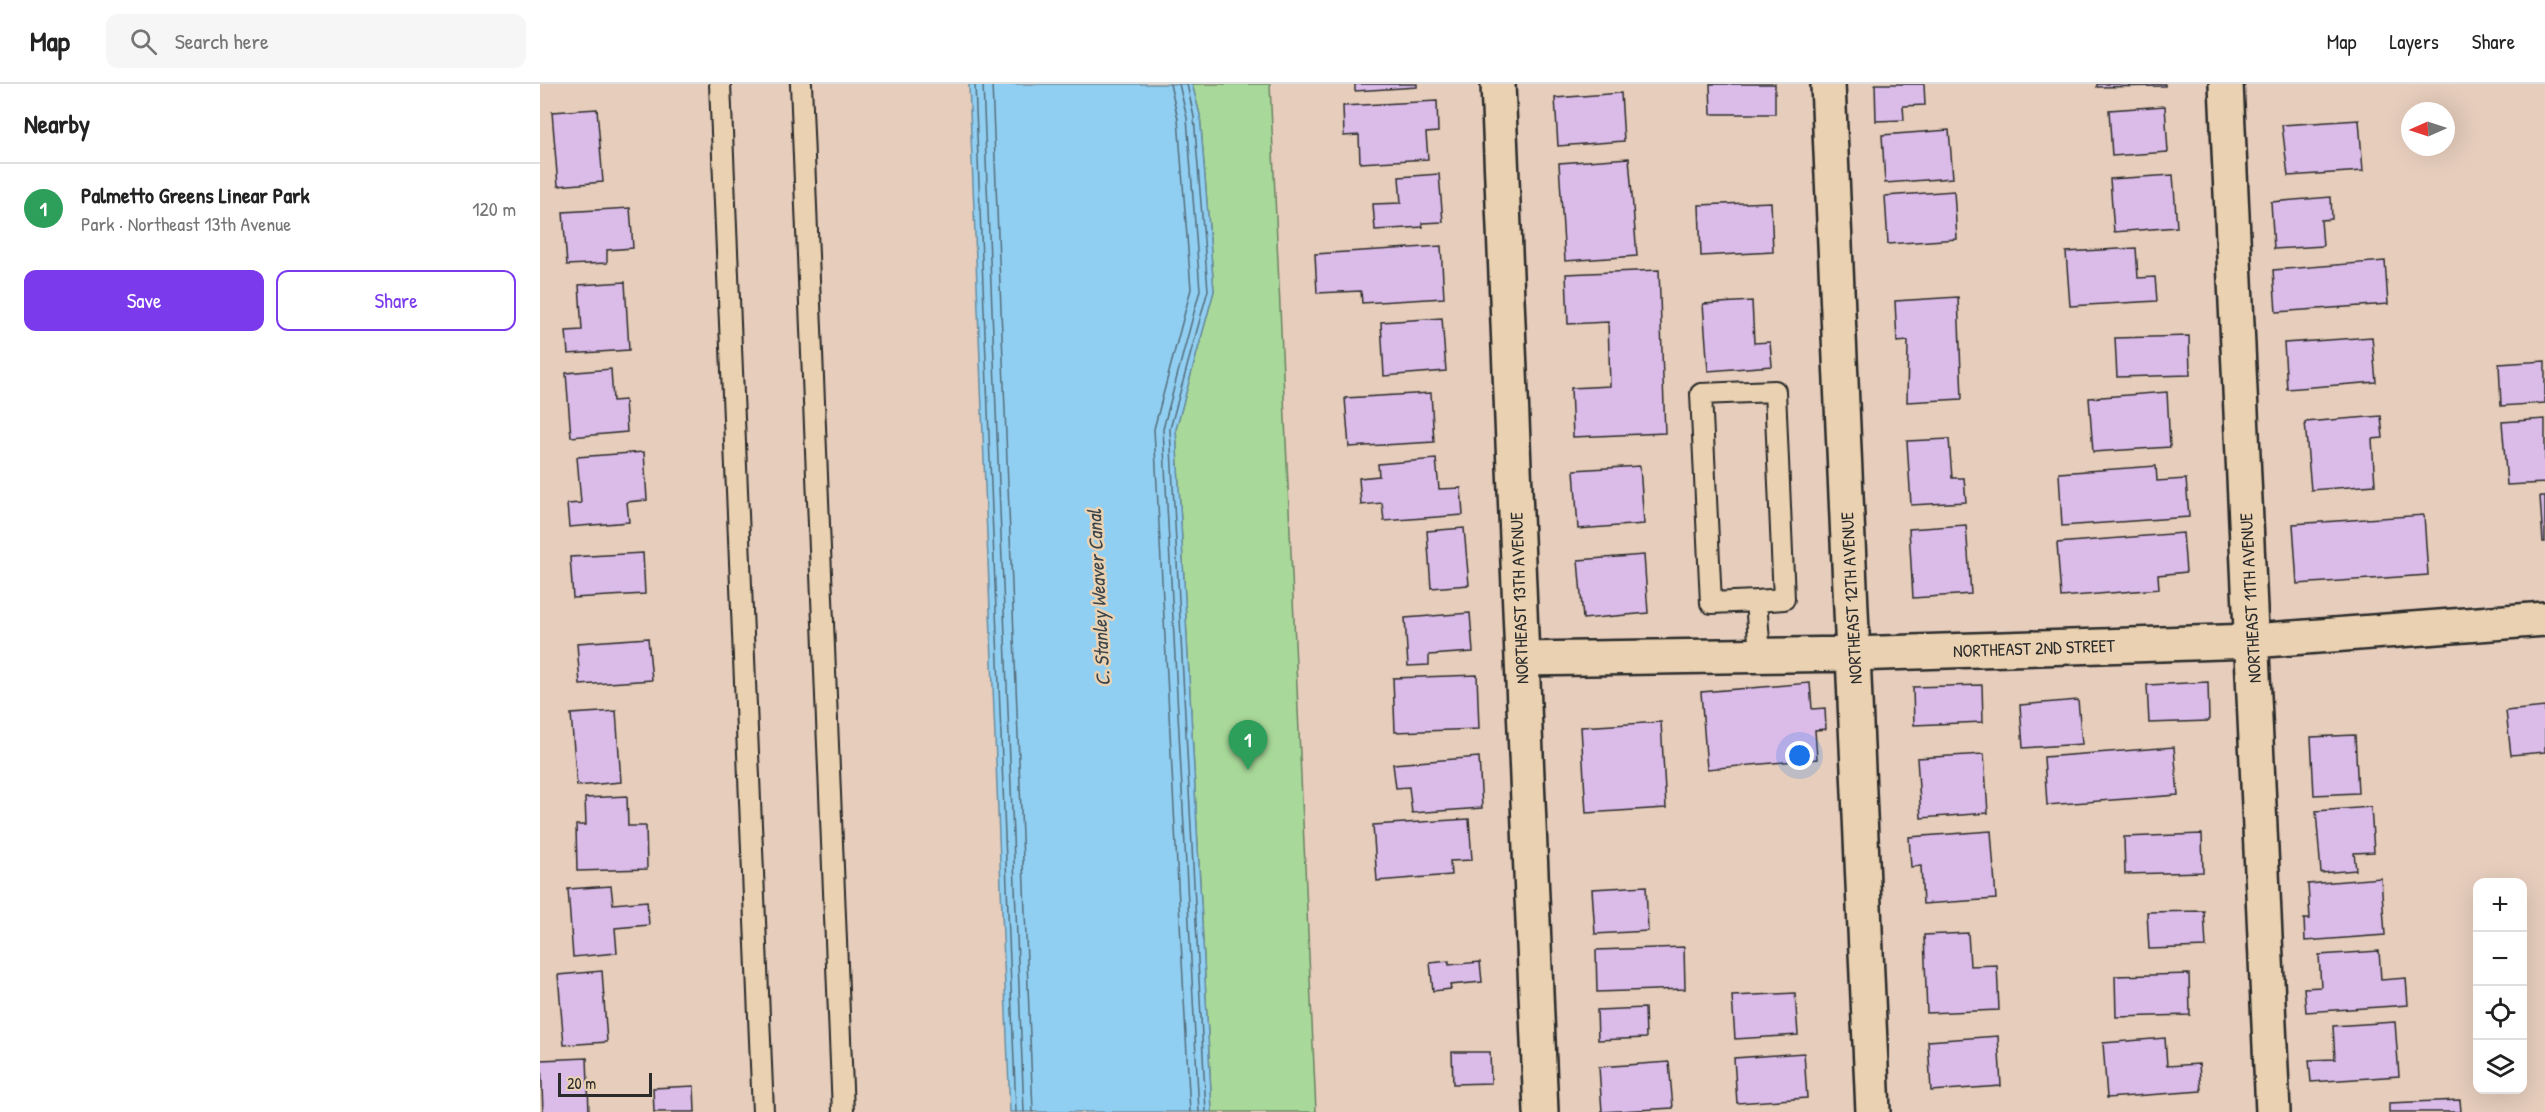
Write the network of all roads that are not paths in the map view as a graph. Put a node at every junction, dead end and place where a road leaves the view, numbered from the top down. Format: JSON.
{"nodes":[{"id":1,"x":720,"y":84,"type":"edge"},
{"id":2,"x":801,"y":84,"type":"edge"},
{"id":3,"x":1498,"y":84,"type":"edge"},
{"id":4,"x":1828,"y":84,"type":"edge"},
{"id":5,"x":2226,"y":84,"type":"edge"},
{"id":6,"x":1756,"y":601,"type":"junction"},
{"id":7,"x":2545,"y":619,"type":"edge"},
{"id":8,"x":2252,"y":641,"type":"junction"},
{"id":9,"x":1853,"y":654,"type":"junction"},
{"id":10,"x":1760,"y":656,"type":"junction"},
{"id":11,"x":1522,"y":658,"type":"junction"},
{"id":12,"x":763,"y":1112,"type":"edge"},
{"id":13,"x":843,"y":1112,"type":"edge"},
{"id":14,"x":1541,"y":1112,"type":"edge"},
{"id":15,"x":1873,"y":1112,"type":"edge"},
{"id":16,"x":2273,"y":1112,"type":"edge"}],
"edges":[{"from":1,"to":12,"type":"lane"},
{"from":2,"to":13,"type":"lane"},
{"from":3,"to":11,"type":"street","name":"NORTHEAST 13TH AVENUE"},
{"from":4,"to":9,"type":"street","name":"NORTHEAST 12TH AVENUE"},
{"from":5,"to":8,"type":"street","name":"NORTHEAST 11TH AVENUE"},
{"from":6,"to":6,"type":"lane"},
{"from":6,"to":10,"type":"lane"},
{"from":7,"to":8,"type":"street","name":"NORTHEAST 2ND STREET"},
{"from":8,"to":9,"type":"street","name":"NORTHEAST 2ND STREET"},
{"from":8,"to":16,"type":"street","name":"NORTHEAST 11TH AVENUE"},
{"from":9,"to":10,"type":"street","name":"NORTHEAST 2ND STREET"},
{"from":9,"to":15,"type":"street","name":"NORTHEAST 12TH AVENUE"},
{"from":10,"to":11,"type":"street","name":"NORTHEAST 2ND STREET"},
{"from":11,"to":14,"type":"street","name":"NORTHEAST 13TH AVENUE"}]}
